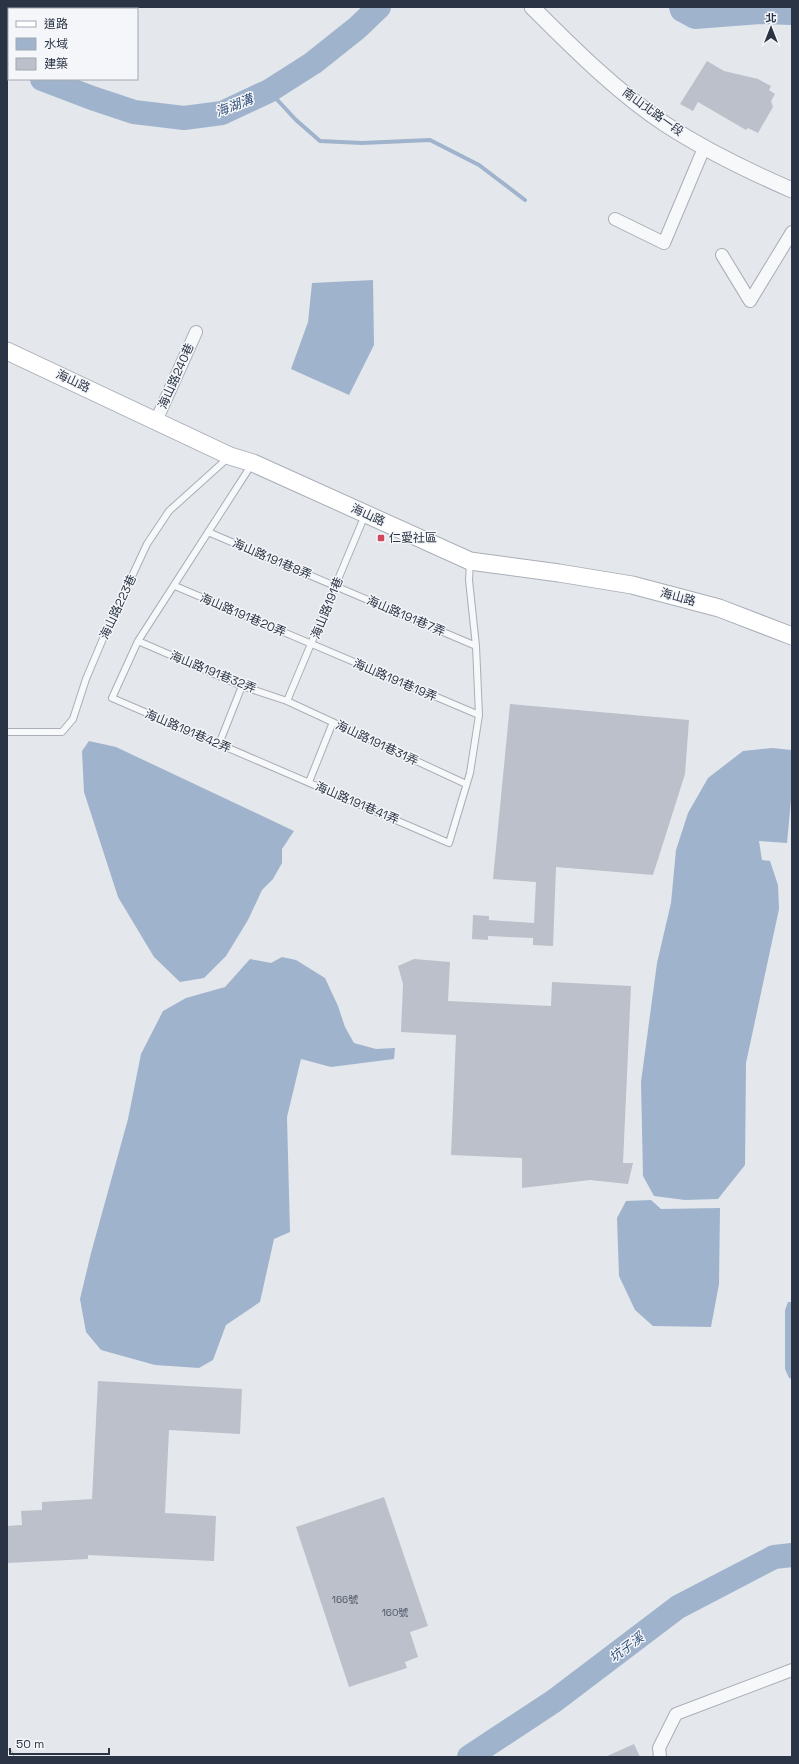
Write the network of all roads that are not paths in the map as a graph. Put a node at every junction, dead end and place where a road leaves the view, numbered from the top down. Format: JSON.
{"nodes":[{"id":1,"x":532,"y":7,"type":"edge"},
{"id":2,"x":704,"y":148,"type":"junction"},
{"id":3,"x":792,"y":190,"type":"edge"},
{"id":4,"x":615,"y":219,"type":"dead end"},
{"id":5,"x":792,"y":232,"type":"edge"},
{"id":6,"x":722,"y":255,"type":"dead end"},
{"id":7,"x":196,"y":332,"type":"dead end"},
{"id":8,"x":7,"y":351,"type":"edge"},
{"id":9,"x":156,"y":421,"type":"junction"},
{"id":10,"x":230,"y":456,"type":"junction"},
{"id":11,"x":252,"y":463,"type":"junction"},
{"id":12,"x":366,"y":514,"type":"junction"},
{"id":13,"x":208,"y":532,"type":"junction"},
{"id":14,"x":470,"y":561,"type":"junction"},
{"id":15,"x":175,"y":586,"type":"junction"},
{"id":16,"x":335,"y":586,"type":"junction"},
{"id":17,"x":792,"y":636,"type":"edge"},
{"id":18,"x":138,"y":641,"type":"junction"},
{"id":19,"x":312,"y":644,"type":"junction"},
{"id":20,"x":476,"y":646,"type":"junction"},
{"id":21,"x":242,"y":686,"type":"junction"},
{"id":22,"x":287,"y":701,"type":"junction"},
{"id":23,"x":479,"y":715,"type":"junction"},
{"id":24,"x":333,"y":722,"type":"junction"},
{"id":25,"x":7,"y":732,"type":"edge"},
{"id":26,"x":219,"y":744,"type":"junction"},
{"id":27,"x":265,"y":764,"type":"joint"},
{"id":28,"x":309,"y":782,"type":"junction"},
{"id":29,"x":466,"y":784,"type":"junction"},
{"id":30,"x":792,"y":1670,"type":"edge"},
{"id":31,"x":660,"y":1757,"type":"edge"}],
"edges":[{"from":1,"to":2,"type":"street","name":"南山北路一段"},
{"from":2,"to":3,"type":"street","name":"南山北路一段"},
{"from":2,"to":4,"type":"street"},
{"from":5,"to":6,"type":"street"},
{"from":7,"to":9,"type":"street","name":"海山路240巷"},
{"from":8,"to":9,"type":"main road","name":"海山路"},
{"from":9,"to":10,"type":"main road","name":"海山路"},
{"from":10,"to":11,"type":"main road","name":"海山路"},
{"from":10,"to":25,"type":"lane","name":"海山路223巷"},
{"from":11,"to":12,"type":"main road","name":"海山路"},
{"from":11,"to":13,"type":"lane"},
{"from":12,"to":14,"type":"main road","name":"海山路"},
{"from":12,"to":16,"type":"lane","name":"海山路191巷"},
{"from":13,"to":15,"type":"lane"},
{"from":13,"to":16,"type":"lane","name":"海山路191巷8弄"},
{"from":14,"to":17,"type":"main road","name":"海山路"},
{"from":14,"to":20,"type":"lane"},
{"from":15,"to":18,"type":"lane"},
{"from":15,"to":19,"type":"lane","name":"海山路191巷20弄"},
{"from":16,"to":19,"type":"lane","name":"海山路191巷"},
{"from":16,"to":20,"type":"lane","name":"海山路191巷7弄"},
{"from":18,"to":21,"type":"lane","name":"海山路191巷32弄"},
{"from":18,"to":26,"type":"lane","name":"海山路191巷42弄"},
{"from":19,"to":22,"type":"lane","name":"海山路191巷"},
{"from":19,"to":23,"type":"lane","name":"海山路191巷19弄"},
{"from":20,"to":23,"type":"lane"},
{"from":21,"to":22,"type":"lane","name":"海山路191巷32弄"},
{"from":21,"to":26,"type":"lane"},
{"from":22,"to":24,"type":"lane","name":"海山路191巷31弄"},
{"from":23,"to":29,"type":"lane"},
{"from":24,"to":28,"type":"lane"},
{"from":24,"to":29,"type":"lane","name":"海山路191巷31弄"},
{"from":26,"to":27,"type":"lane","name":"海山路191巷42弄"},
{"from":27,"to":28,"type":"lane","name":"海山路191巷41弄"},
{"from":28,"to":29,"type":"lane","name":"海山路191巷41弄"},
{"from":30,"to":31,"type":"street"}]}
